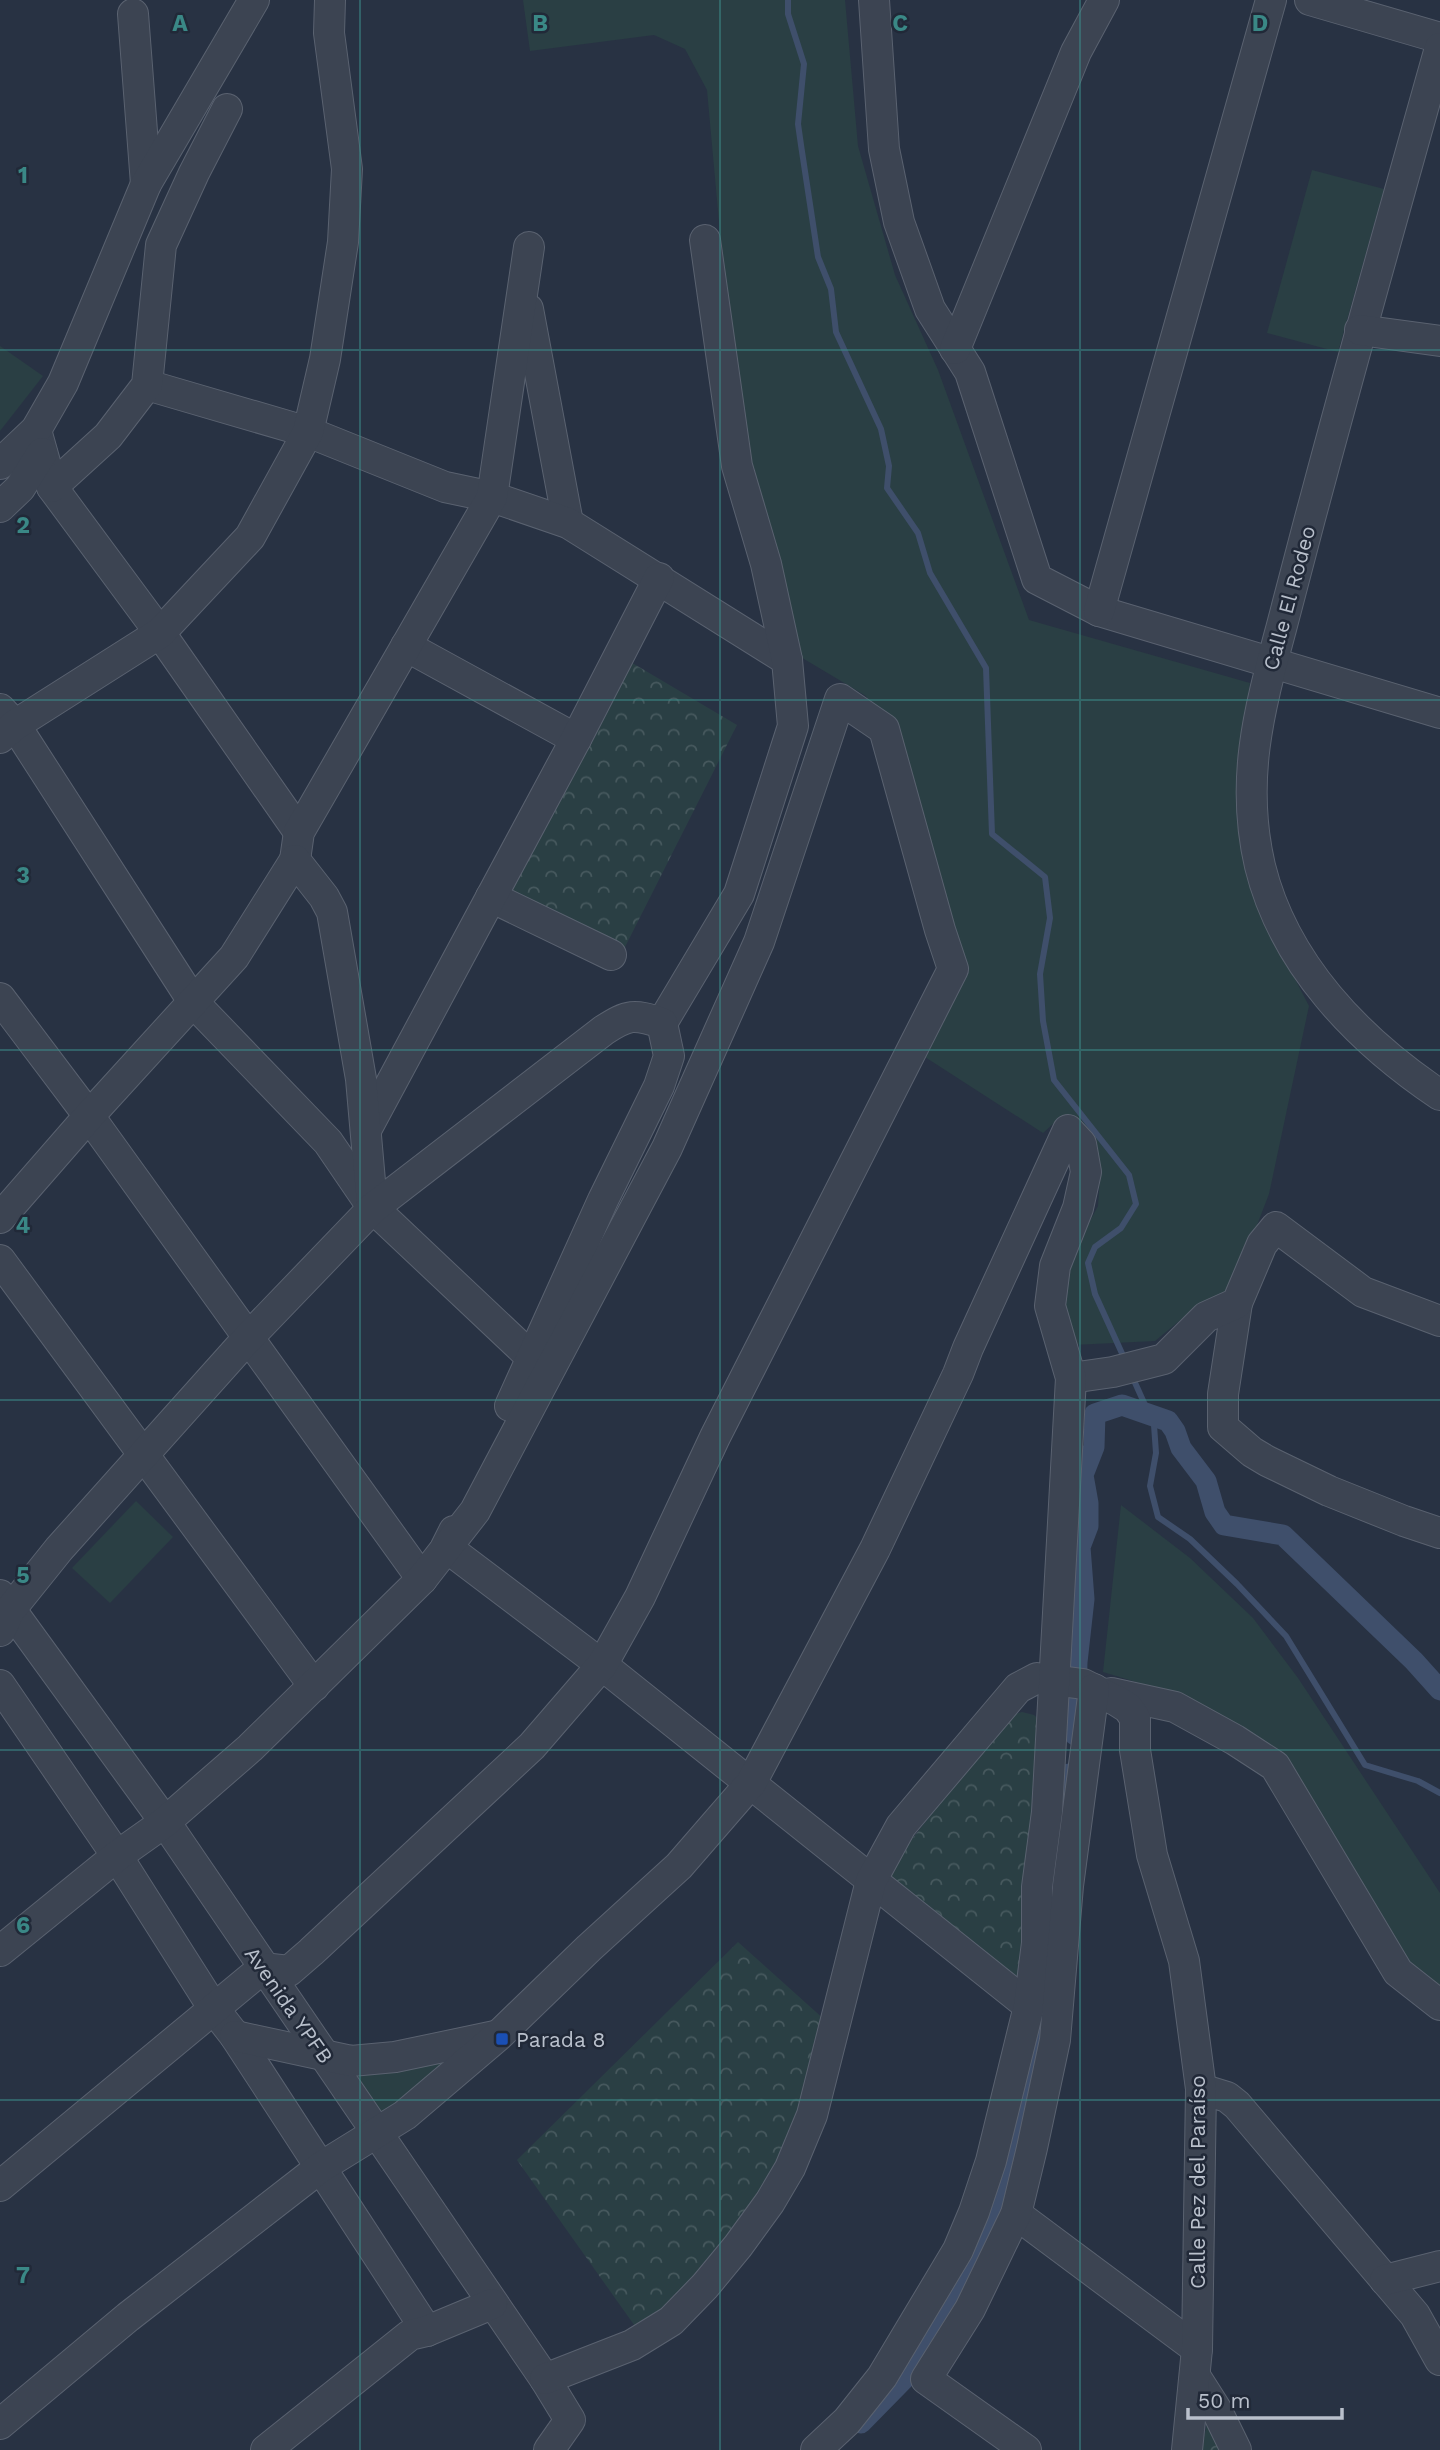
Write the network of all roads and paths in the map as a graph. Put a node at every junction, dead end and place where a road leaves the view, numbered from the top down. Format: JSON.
{"nodes":[{"id":1,"x":254,"y":0,"type":"edge"},
{"id":2,"x":330,"y":0,"type":"edge"},
{"id":3,"x":874,"y":0,"type":"edge"},
{"id":4,"x":1104,"y":0,"type":"edge"},
{"id":5,"x":1271,"y":0,"type":"edge"},
{"id":6,"x":1310,"y":0,"type":"edge"},
{"id":7,"x":133,"y":14,"type":"dead end"},
{"id":8,"x":1440,"y":38,"type":"edge"},
{"id":9,"x":1440,"y":48,"type":"edge"},
{"id":10,"x":228,"y":109,"type":"dead end"},
{"id":11,"x":146,"y":184,"type":"junction"},
{"id":12,"x":705,"y":240,"type":"dead end"},
{"id":13,"x":529,"y":247,"type":"dead end"},
{"id":14,"x":524,"y":285,"type":"junction"},
{"id":15,"x":1360,"y":330,"type":"junction"},
{"id":16,"x":1440,"y":341,"type":"edge"},
{"id":17,"x":955,"y":349,"type":"junction"},
{"id":18,"x":147,"y":385,"type":"junction"},
{"id":19,"x":308,"y":432,"type":"junction"},
{"id":20,"x":39,"y":441,"type":"junction"},
{"id":21,"x":0,"y":464,"type":"edge"},
{"id":22,"x":52,"y":487,"type":"junction"},
{"id":23,"x":492,"y":497,"type":"junction"},
{"id":24,"x":0,"y":507,"type":"edge"},
{"id":25,"x":568,"y":523,"type":"junction"},
{"id":26,"x":659,"y":578,"type":"junction"},
{"id":27,"x":1098,"y":611,"type":"junction"},
{"id":28,"x":160,"y":633,"type":"junction"},
{"id":29,"x":406,"y":646,"type":"junction"},
{"id":30,"x":787,"y":660,"type":"junction"},
{"id":31,"x":1272,"y":662,"type":"junction"},
{"id":32,"x":1440,"y":713,"type":"edge"},
{"id":33,"x":5,"y":724,"type":"edge"},
{"id":34,"x":576,"y":739,"type":"junction"},
{"id":35,"x":297,"y":846,"type":"junction"},
{"id":36,"x":491,"y":897,"type":"junction"},
{"id":37,"x":611,"y":955,"type":"dead end"},
{"id":38,"x":0,"y":998,"type":"edge"},
{"id":39,"x":194,"y":1003,"type":"junction"},
{"id":40,"x":662,"y":1023,"type":"junction"},
{"id":41,"x":1440,"y":1095,"type":"edge"},
{"id":42,"x":89,"y":1116,"type":"junction"},
{"id":43,"x":366,"y":1130,"type":"junction"},
{"id":44,"x":373,"y":1208,"type":"junction"},
{"id":45,"x":0,"y":1219,"type":"edge"},
{"id":46,"x":0,"y":1260,"type":"edge"},
{"id":47,"x":1237,"y":1303,"type":"junction"},
{"id":48,"x":1440,"y":1321,"type":"edge"},
{"id":49,"x":248,"y":1338,"type":"junction"},
{"id":50,"x":532,"y":1358,"type":"junction"},
{"id":51,"x":1071,"y":1378,"type":"junction"},
{"id":52,"x":143,"y":1454,"type":"junction"},
{"id":53,"x":1440,"y":1533,"type":"edge"},
{"id":54,"x":446,"y":1547,"type":"junction"},
{"id":55,"x":422,"y":1579,"type":"junction"},
{"id":56,"x":3,"y":1612,"type":"edge"},
{"id":57,"x":602,"y":1665,"type":"junction"},
{"id":58,"x":1074,"y":1684,"type":"junction"},
{"id":59,"x":0,"y":1685,"type":"edge"},
{"id":60,"x":314,"y":1686,"type":"junction"},
{"id":61,"x":751,"y":1783,"type":"junction"},
{"id":62,"x":165,"y":1822,"type":"junction"},
{"id":63,"x":117,"y":1856,"type":"junction"},
{"id":64,"x":871,"y":1881,"type":"junction"},
{"id":65,"x":0,"y":1951,"type":"edge"},
{"id":66,"x":262,"y":1968,"type":"junction"},
{"id":67,"x":1440,"y":2005,"type":"edge"},
{"id":68,"x":1029,"y":2006,"type":"junction"},
{"id":69,"x":214,"y":2009,"type":"junction"},
{"id":70,"x":499,"y":2035,"type":"junction"},
{"id":71,"x":234,"y":2036,"type":"junction"},
{"id":72,"x":325,"y":2055,"type":"junction"},
{"id":73,"x":1201,"y":2089,"type":"junction"},
{"id":74,"x":377,"y":2132,"type":"junction"},
{"id":75,"x":321,"y":2167,"type":"junction"},
{"id":76,"x":0,"y":2186,"type":"edge"},
{"id":77,"x":1016,"y":2214,"type":"junction"},
{"id":78,"x":1440,"y":2266,"type":"edge"},
{"id":79,"x":1385,"y":2280,"type":"junction"},
{"id":80,"x":492,"y":2304,"type":"junction"},
{"id":81,"x":427,"y":2331,"type":"junction"},
{"id":82,"x":1440,"y":2360,"type":"edge"},
{"id":83,"x":1196,"y":2363,"type":"junction"},
{"id":84,"x":545,"y":2379,"type":"junction"},
{"id":85,"x":0,"y":2424,"type":"edge"},
{"id":86,"x":266,"y":2450,"type":"edge"},
{"id":87,"x":550,"y":2450,"type":"edge"},
{"id":88,"x":816,"y":2450,"type":"edge"},
{"id":89,"x":1026,"y":2450,"type":"edge"},
{"id":90,"x":1186,"y":2450,"type":"edge"},
{"id":91,"x":1236,"y":2450,"type":"edge"}],
"edges":[{"from":1,"to":11,"type":"street"},
{"from":2,"to":19,"type":"street"},
{"from":3,"to":17,"type":"street"},
{"from":4,"to":17,"type":"street"},
{"from":5,"to":27,"type":"street"},
{"from":6,"to":8,"type":"street"},
{"from":7,"to":11,"type":"street"},
{"from":9,"to":15,"type":"street","name":"Calle El Rodeo"},
{"from":10,"to":18,"type":"street"},
{"from":11,"to":20,"type":"street"},
{"from":12,"to":30,"type":"street"},
{"from":13,"to":14,"type":"street"},
{"from":14,"to":23,"type":"street"},
{"from":14,"to":25,"type":"street"},
{"from":15,"to":16,"type":"street"},
{"from":15,"to":31,"type":"street","name":"Calle El Rodeo"},
{"from":17,"to":27,"type":"street"},
{"from":18,"to":19,"type":"street"},
{"from":18,"to":22,"type":"street"},
{"from":19,"to":23,"type":"street"},
{"from":19,"to":28,"type":"street"},
{"from":20,"to":21,"type":"street"},
{"from":20,"to":22,"type":"street"},
{"from":20,"to":24,"type":"street"},
{"from":22,"to":28,"type":"street"},
{"from":23,"to":25,"type":"street"},
{"from":23,"to":29,"type":"street"},
{"from":25,"to":26,"type":"street"},
{"from":26,"to":30,"type":"street"},
{"from":26,"to":34,"type":"street"},
{"from":27,"to":31,"type":"street"},
{"from":28,"to":33,"type":"street"},
{"from":28,"to":35,"type":"street"},
{"from":29,"to":34,"type":"street"},
{"from":29,"to":35,"type":"street"},
{"from":30,"to":40,"type":"street"},
{"from":31,"to":32,"type":"street"},
{"from":31,"to":41,"type":"street","name":"Calle El Rodeo"},
{"from":33,"to":39,"type":"street"},
{"from":34,"to":36,"type":"street"},
{"from":35,"to":39,"type":"street"},
{"from":35,"to":43,"type":"street"},
{"from":36,"to":37,"type":"street"},
{"from":36,"to":43,"type":"street"},
{"from":38,"to":42,"type":"street"},
{"from":39,"to":42,"type":"street"},
{"from":39,"to":44,"type":"street"},
{"from":40,"to":44,"type":"street"},
{"from":40,"to":50,"type":"street"},
{"from":42,"to":45,"type":"street"},
{"from":42,"to":49,"type":"street"},
{"from":43,"to":44,"type":"street"},
{"from":44,"to":49,"type":"street"},
{"from":44,"to":50,"type":"street"},
{"from":46,"to":52,"type":"street"},
{"from":47,"to":48,"type":"street"},
{"from":47,"to":51,"type":"street"},
{"from":47,"to":53,"type":"street"},
{"from":49,"to":52,"type":"street"},
{"from":49,"to":55,"type":"street"},
{"from":50,"to":54,"type":"street"},
{"from":51,"to":58,"type":"street"},
{"from":51,"to":61,"type":"street"},
{"from":52,"to":56,"type":"street"},
{"from":52,"to":60,"type":"street"},
{"from":54,"to":55,"type":"street"},
{"from":54,"to":57,"type":"street"},
{"from":54,"to":57,"type":"street"},
{"from":55,"to":60,"type":"street"},
{"from":56,"to":62,"type":"street","name":"Avenida YPFB"},
{"from":57,"to":61,"type":"street"},
{"from":57,"to":66,"type":"street"},
{"from":58,"to":64,"type":"street"},
{"from":58,"to":67,"type":"street"},
{"from":58,"to":68,"type":"street"},
{"from":58,"to":73,"type":"street","name":"Calle Pez del Paraíso"},
{"from":58,"to":77,"type":"street"},
{"from":59,"to":63,"type":"street"},
{"from":60,"to":62,"type":"street"},
{"from":61,"to":64,"type":"street"},
{"from":61,"to":70,"type":"street"},
{"from":62,"to":63,"type":"street"},
{"from":62,"to":66,"type":"street","name":"Avenida YPFB"},
{"from":63,"to":65,"type":"street"},
{"from":63,"to":69,"type":"street"},
{"from":64,"to":68,"type":"street"},
{"from":64,"to":84,"type":"street"},
{"from":66,"to":69,"type":"street"},
{"from":66,"to":72,"type":"street","name":"Avenida YPFB"},
{"from":68,"to":88,"type":"street"},
{"from":69,"to":71,"type":"street"},
{"from":69,"to":76,"type":"street"},
{"from":70,"to":72,"type":"street"},
{"from":70,"to":74,"type":"street"},
{"from":71,"to":72,"type":"street"},
{"from":71,"to":75,"type":"street"},
{"from":72,"to":74,"type":"street","name":"Avenida YPFB"},
{"from":73,"to":79,"type":"street"},
{"from":73,"to":83,"type":"street","name":"Calle Pez del Paraíso"},
{"from":74,"to":75,"type":"street"},
{"from":74,"to":80,"type":"street","name":"Avenida YPFB"},
{"from":75,"to":81,"type":"street"},
{"from":75,"to":85,"type":"street"},
{"from":77,"to":83,"type":"street"},
{"from":77,"to":89,"type":"street"},
{"from":78,"to":79,"type":"street"},
{"from":79,"to":82,"type":"street"},
{"from":80,"to":81,"type":"street"},
{"from":80,"to":84,"type":"street","name":"Avenida YPFB"},
{"from":81,"to":86,"type":"street"},
{"from":83,"to":90,"type":"street","name":"Calle Pez del Paraíso"},
{"from":83,"to":91,"type":"street"},
{"from":84,"to":87,"type":"street","name":"Avenida YPFB"}]}
